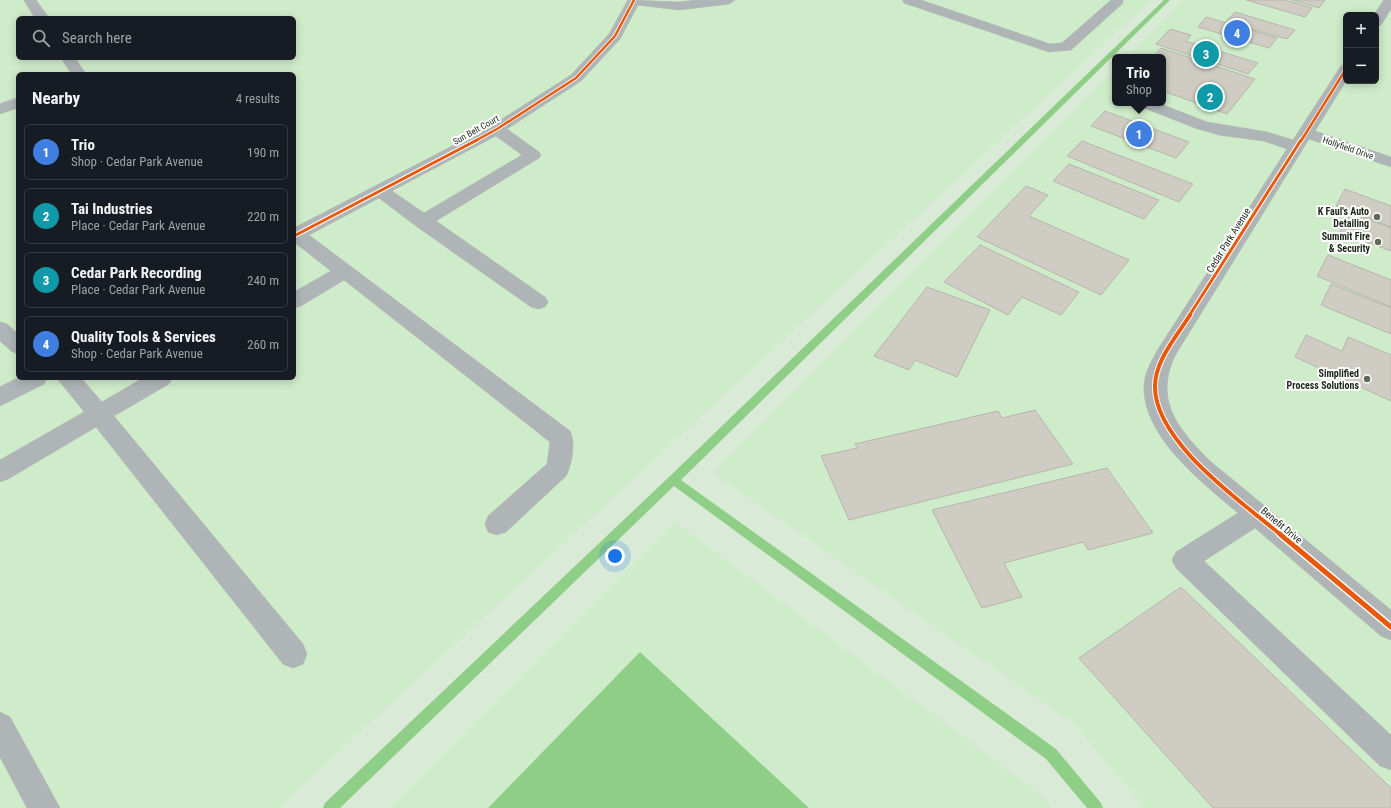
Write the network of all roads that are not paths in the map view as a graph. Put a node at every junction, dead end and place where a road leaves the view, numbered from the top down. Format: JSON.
{"nodes":[{"id":1,"x":30,"y":0,"type":"edge"},
{"id":2,"x":634,"y":0,"type":"edge"},
{"id":3,"x":729,"y":0,"type":"edge"},
{"id":4,"x":909,"y":0,"type":"edge"},
{"id":5,"x":1117,"y":0,"type":"edge"},
{"id":6,"x":1390,"y":0,"type":"edge"},
{"id":7,"x":694,"y":3,"type":"edge"},
{"id":8,"x":41,"y":16,"type":"edge"},
{"id":9,"x":1379,"y":17,"type":"edge"},
{"id":10,"x":69,"y":60,"type":"edge"},
{"id":11,"x":78,"y":72,"type":"edge"},
{"id":12,"x":1343,"y":74,"type":"edge"},
{"id":13,"x":16,"y":104,"type":"edge"},
{"id":14,"x":1152,"y":106,"type":"edge"},
{"id":15,"x":0,"y":109,"type":"edge"},
{"id":16,"x":497,"y":129,"type":"junction"},
{"id":17,"x":1301,"y":140,"type":"junction"},
{"id":18,"x":1391,"y":162,"type":"edge"},
{"id":19,"x":379,"y":190,"type":"junction"},
{"id":20,"x":422,"y":222,"type":"junction"},
{"id":21,"x":296,"y":235,"type":"edge"},
{"id":22,"x":296,"y":237,"type":"edge"},
{"id":23,"x":345,"y":271,"type":"junction"},
{"id":24,"x":296,"y":300,"type":"edge"},
{"id":25,"x":538,"y":302,"type":"dead end"},
{"id":26,"x":0,"y":329,"type":"edge"},
{"id":27,"x":16,"y":344,"type":"edge"},
{"id":28,"x":32,"y":380,"type":"edge"},
{"id":29,"x":70,"y":380,"type":"edge"},
{"id":30,"x":158,"y":380,"type":"edge"},
{"id":31,"x":0,"y":397,"type":"edge"},
{"id":32,"x":99,"y":414,"type":"junction"},
{"id":33,"x":1168,"y":428,"type":"joint"},
{"id":34,"x":0,"y":472,"type":"edge"},
{"id":35,"x":1256,"y":514,"type":"junction"},
{"id":36,"x":497,"y":524,"type":"dead end"},
{"id":37,"x":1391,"y":627,"type":"edge"},
{"id":38,"x":293,"y":654,"type":"dead end"},
{"id":39,"x":0,"y":727,"type":"edge"},
{"id":40,"x":1391,"y":755,"type":"edge"},
{"id":41,"x":44,"y":808,"type":"edge"}],
"edges":[{"from":1,"to":8,"type":"street"},
{"from":2,"to":7,"type":"street"},
{"from":2,"to":16,"type":"street","name":"Sun Belt Court"},
{"from":3,"to":7,"type":"street"},
{"from":4,"to":5,"type":"street"},
{"from":6,"to":9,"type":"street"},
{"from":10,"to":11,"type":"street"},
{"from":12,"to":17,"type":"street","name":"Cedar Park Avenue"},
{"from":13,"to":15,"type":"street"},
{"from":14,"to":17,"type":"street","name":"Hollyfield Drive"},
{"from":16,"to":19,"type":"street","name":"Sun Belt Court"},
{"from":16,"to":20,"type":"street"},
{"from":17,"to":18,"type":"street","name":"Hollyfield Drive"},
{"from":17,"to":33,"type":"street","name":"Cedar Park Avenue"},
{"from":19,"to":20,"type":"street"},
{"from":19,"to":21,"type":"street","name":"Sun Belt Court"},
{"from":20,"to":25,"type":"street"},
{"from":22,"to":23,"type":"street"},
{"from":23,"to":24,"type":"street"},
{"from":23,"to":36,"type":"street"},
{"from":26,"to":27,"type":"street"},
{"from":28,"to":31,"type":"street"},
{"from":29,"to":32,"type":"street"},
{"from":30,"to":32,"type":"street"},
{"from":32,"to":34,"type":"street"},
{"from":32,"to":38,"type":"street"},
{"from":33,"to":35,"type":"street","name":"Benefit Drive"},
{"from":35,"to":37,"type":"street","name":"Benefit Drive"},
{"from":35,"to":40,"type":"street"},
{"from":39,"to":41,"type":"street"}]}
